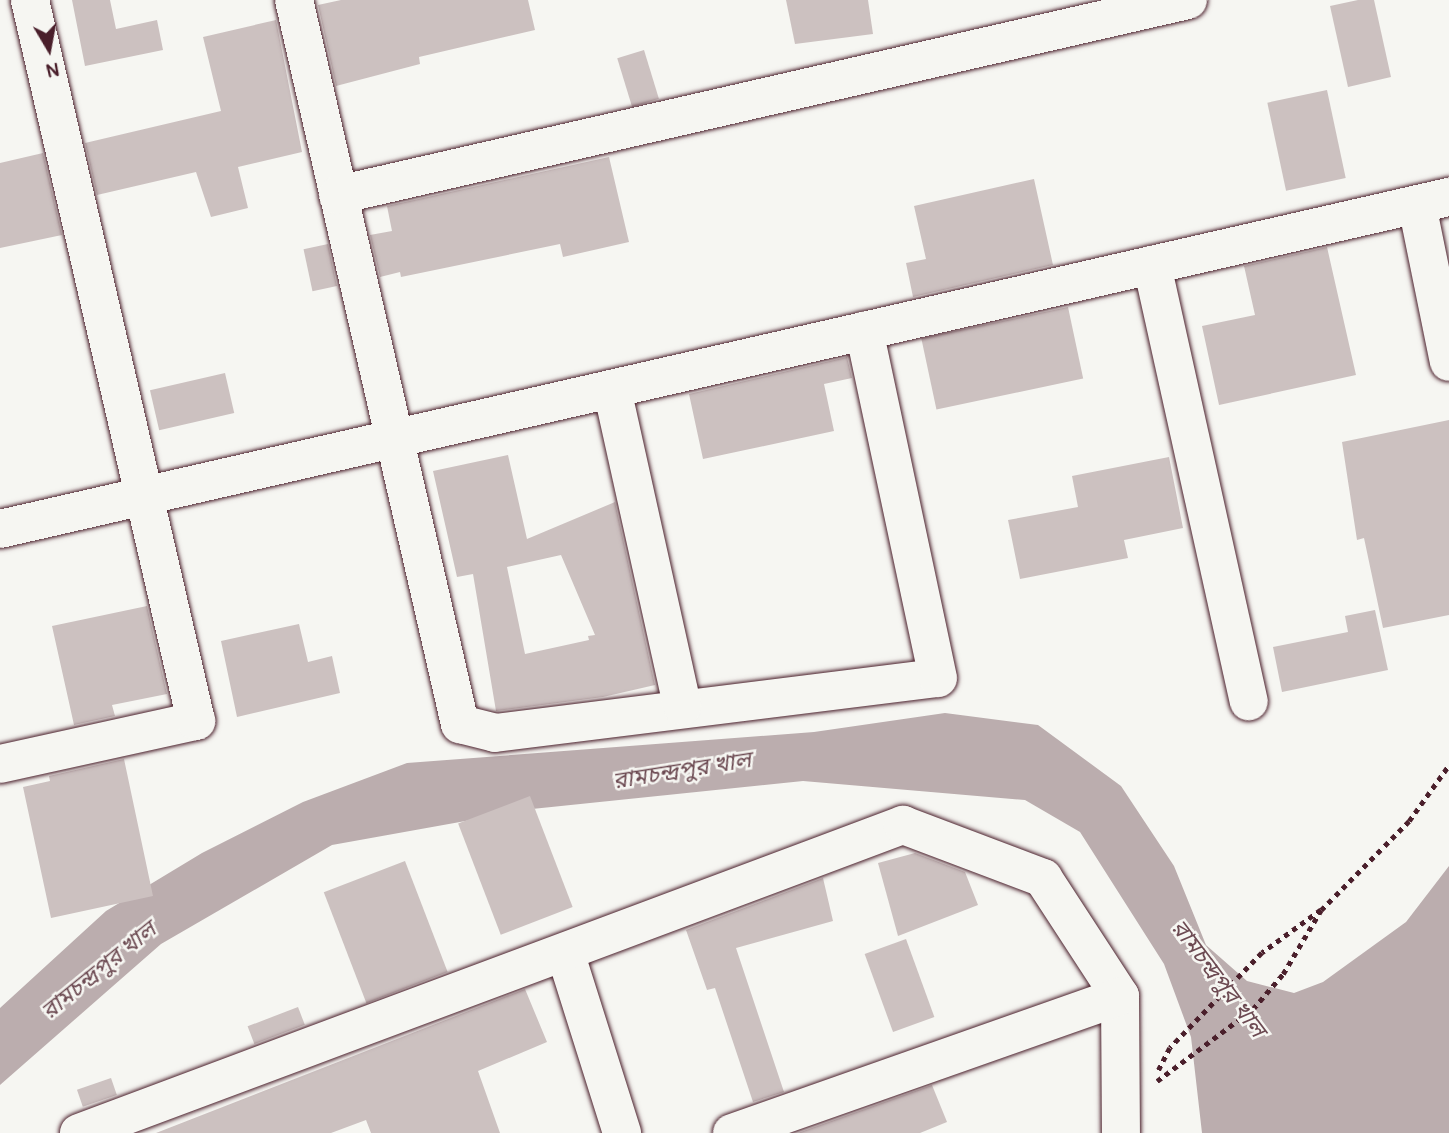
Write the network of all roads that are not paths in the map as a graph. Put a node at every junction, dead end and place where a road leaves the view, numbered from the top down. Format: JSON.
{"nodes":[{"id":1,"x":30,"y":0,"type":"edge"},
{"id":2,"x":294,"y":0,"type":"edge"},
{"id":3,"x":1188,"y":0,"type":"edge"},
{"id":4,"x":338,"y":195,"type":"junction"},
{"id":5,"x":1433,"y":201,"type":"edge"},
{"id":6,"x":1152,"y":265,"type":"junction"},
{"id":7,"x":864,"y":331,"type":"junction"},
{"id":8,"x":1449,"y":362,"type":"edge"},
{"id":9,"x":612,"y":389,"type":"junction"},
{"id":10,"x":394,"y":439,"type":"junction"},
{"id":11,"x":145,"y":496,"type":"junction"},
{"id":12,"x":0,"y":529,"type":"edge"},
{"id":13,"x":1249,"y":701,"type":"dead end"},
{"id":14,"x":682,"y":706,"type":"junction"},
{"id":15,"x":0,"y":764,"type":"edge"},
{"id":16,"x":565,"y":952,"type":"junction"},
{"id":17,"x":1120,"y":996,"type":"junction"},
{"id":18,"x":79,"y":1133,"type":"edge"},
{"id":19,"x":622,"y":1133,"type":"edge"},
{"id":20,"x":732,"y":1133,"type":"edge"},
{"id":21,"x":1121,"y":1133,"type":"edge"}],
"edges":[{"from":1,"to":11,"type":"street"},
{"from":2,"to":4,"type":"street"},
{"from":3,"to":4,"type":"street"},
{"from":4,"to":10,"type":"street"},
{"from":5,"to":6,"type":"street"},
{"from":5,"to":8,"type":"street"},
{"from":6,"to":7,"type":"street"},
{"from":6,"to":13,"type":"street"},
{"from":7,"to":9,"type":"street"},
{"from":7,"to":14,"type":"street"},
{"from":9,"to":10,"type":"street"},
{"from":9,"to":14,"type":"street"},
{"from":10,"to":11,"type":"street"},
{"from":10,"to":14,"type":"street"},
{"from":11,"to":12,"type":"street"},
{"from":11,"to":15,"type":"street"},
{"from":16,"to":17,"type":"street"},
{"from":16,"to":18,"type":"street"},
{"from":16,"to":19,"type":"street"},
{"from":17,"to":20,"type":"street"},
{"from":17,"to":21,"type":"street"}]}
